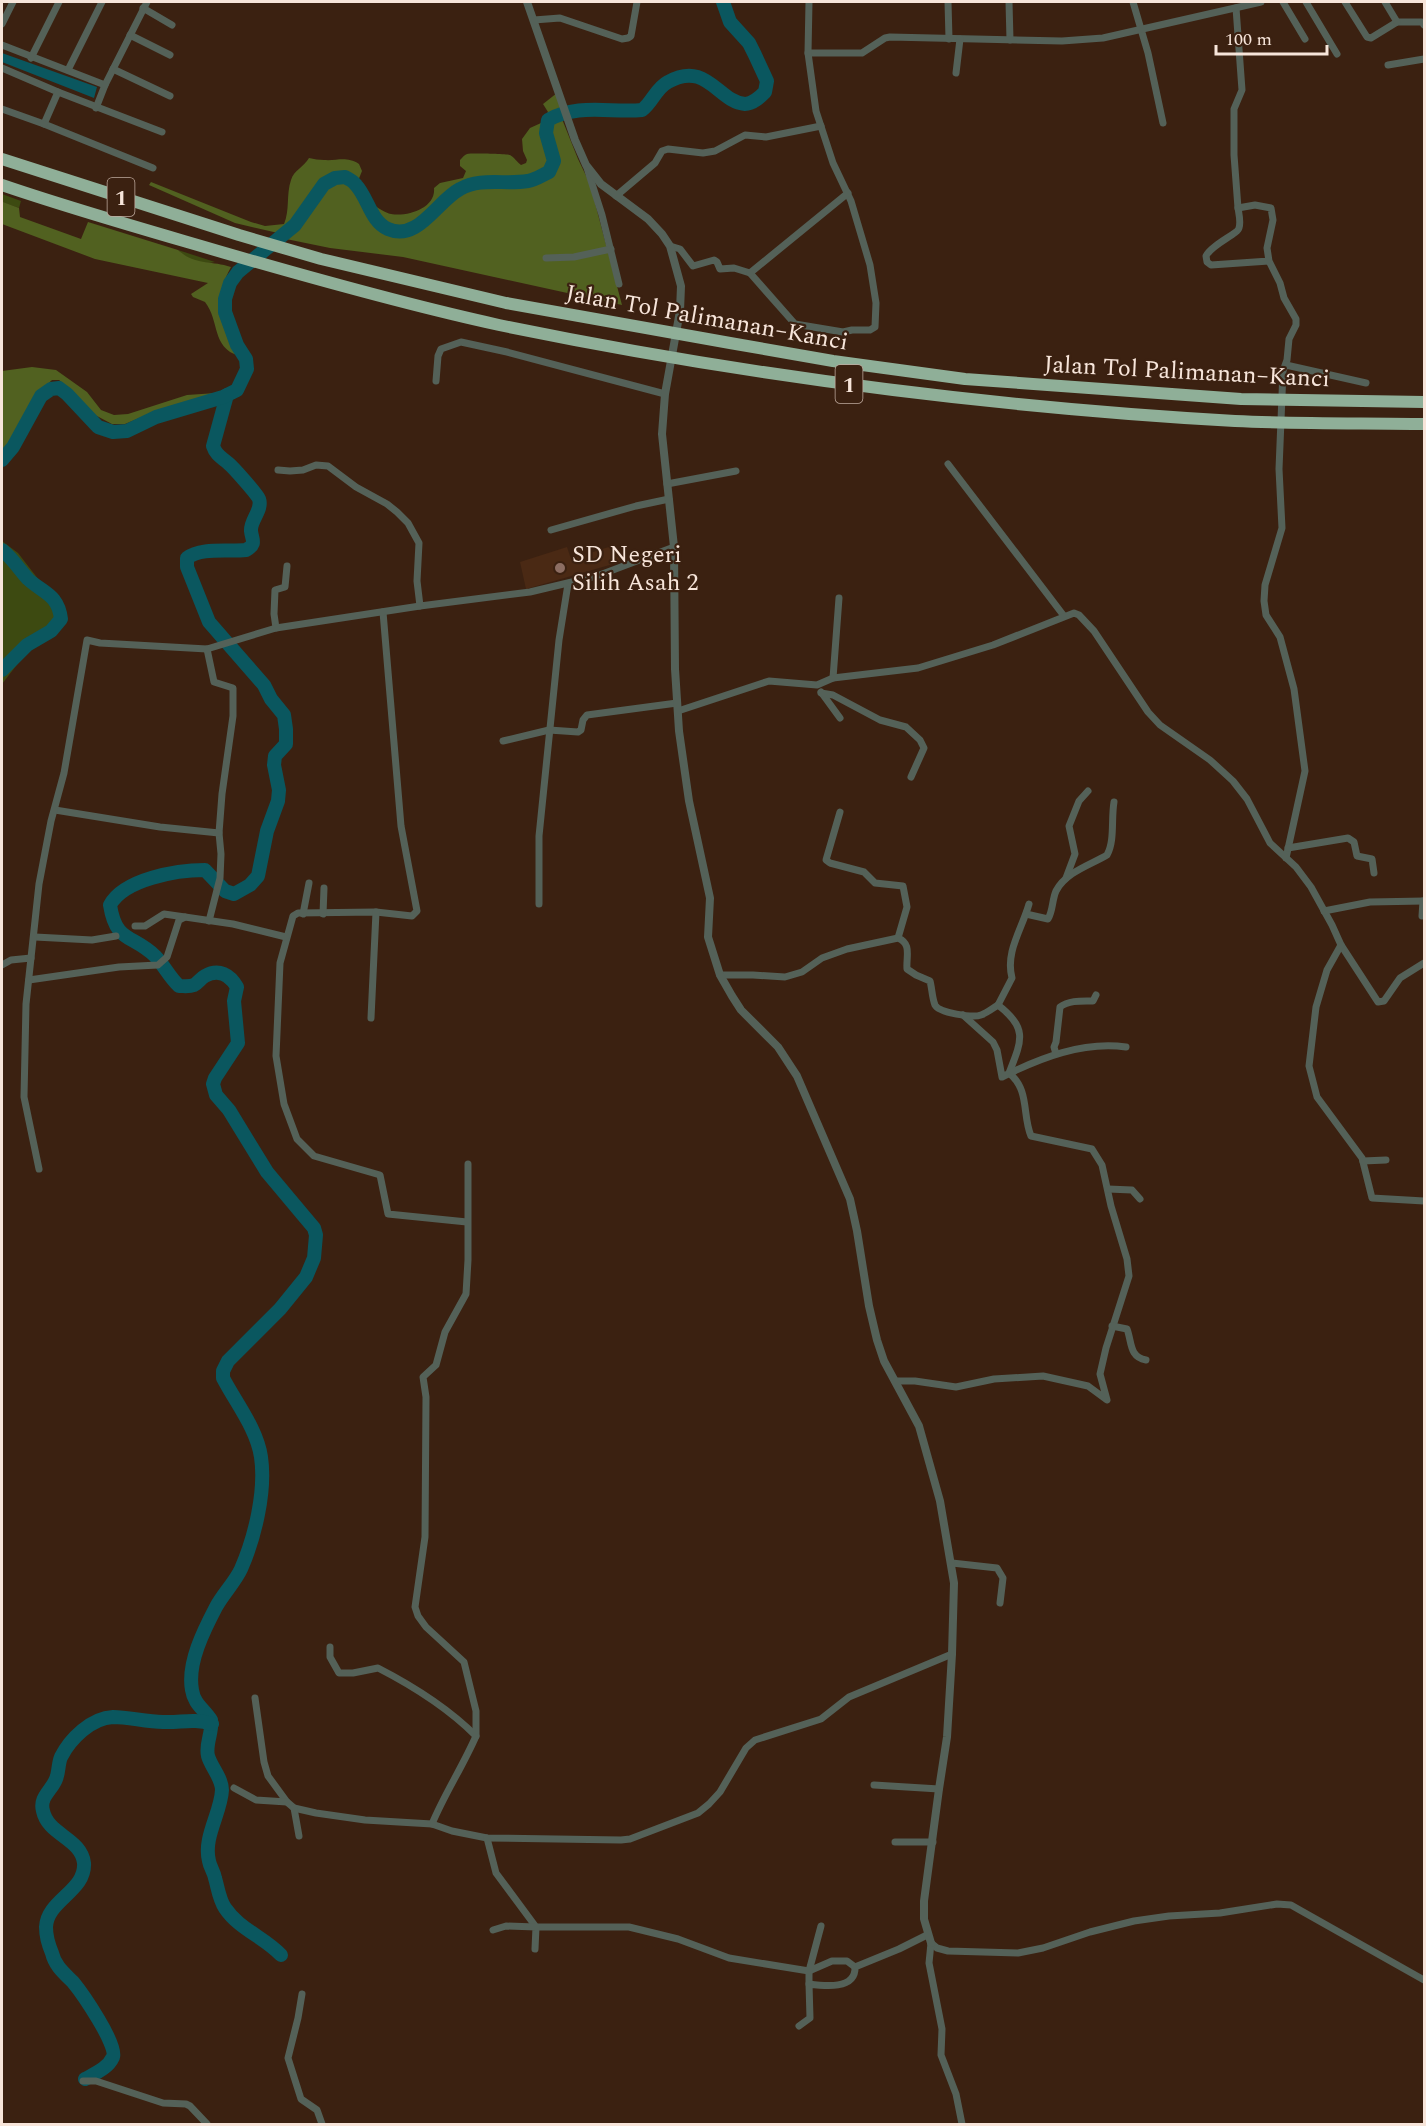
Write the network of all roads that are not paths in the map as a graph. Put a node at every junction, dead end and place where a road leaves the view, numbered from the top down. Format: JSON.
{"nodes":[{"id":1,"x":13,"y":2,"type":"edge"},
{"id":2,"x":59,"y":2,"type":"edge"},
{"id":3,"x":102,"y":2,"type":"edge"},
{"id":4,"x":527,"y":2,"type":"edge"},
{"id":5,"x":637,"y":2,"type":"edge"},
{"id":6,"x":809,"y":2,"type":"edge"},
{"id":7,"x":948,"y":2,"type":"edge"},
{"id":8,"x":1009,"y":2,"type":"edge"},
{"id":9,"x":1133,"y":2,"type":"edge"},
{"id":10,"x":1261,"y":2,"type":"edge"},
{"id":11,"x":1283,"y":2,"type":"edge"},
{"id":12,"x":1306,"y":2,"type":"edge"},
{"id":13,"x":1345,"y":2,"type":"edge"},
{"id":14,"x":1385,"y":2,"type":"edge"},
{"id":15,"x":145,"y":5,"type":"edge"},
{"id":16,"x":1236,"y":8,"type":"junction"},
{"id":17,"x":534,"y":20,"type":"junction"},
{"id":18,"x":1397,"y":22,"type":"junction"},
{"id":19,"x":2,"y":24,"type":"edge"},
{"id":20,"x":172,"y":25,"type":"dead end"},
{"id":21,"x":1425,"y":25,"type":"edge"},
{"id":22,"x":1141,"y":30,"type":"junction"},
{"id":23,"x":130,"y":35,"type":"junction"},
{"id":24,"x":949,"y":39,"type":"junction"},
{"id":25,"x":960,"y":39,"type":"junction"},
{"id":26,"x":1305,"y":39,"type":"dead end"},
{"id":27,"x":1010,"y":40,"type":"junction"},
{"id":28,"x":2,"y":45,"type":"edge"},
{"id":29,"x":808,"y":53,"type":"junction"},
{"id":30,"x":1336,"y":54,"type":"dead end"},
{"id":31,"x":170,"y":55,"type":"dead end"},
{"id":32,"x":31,"y":58,"type":"junction"},
{"id":33,"x":1425,"y":59,"type":"edge"},
{"id":34,"x":1388,"y":65,"type":"dead end"},
{"id":35,"x":2,"y":68,"type":"edge"},
{"id":36,"x":113,"y":69,"type":"junction"},
{"id":37,"x":68,"y":70,"type":"junction"},
{"id":38,"x":956,"y":73,"type":"dead end"},
{"id":39,"x":105,"y":85,"type":"junction"},
{"id":40,"x":58,"y":92,"type":"junction"},
{"id":41,"x":170,"y":96,"type":"dead end"},
{"id":42,"x":96,"y":108,"type":"junction"},
{"id":43,"x":2,"y":109,"type":"edge"},
{"id":44,"x":1162,"y":123,"type":"dead end"},
{"id":45,"x":44,"y":124,"type":"junction"},
{"id":46,"x":821,"y":126,"type":"junction"},
{"id":47,"x":162,"y":132,"type":"dead end"},
{"id":48,"x":2,"y":159,"type":"edge"},
{"id":49,"x":586,"y":165,"type":"junction"},
{"id":50,"x":153,"y":168,"type":"dead end"},
{"id":51,"x":2,"y":185,"type":"edge"},
{"id":52,"x":848,"y":193,"type":"junction"},
{"id":53,"x":616,"y":196,"type":"junction"},
{"id":54,"x":1238,"y":208,"type":"junction"},
{"id":55,"x":670,"y":246,"type":"junction"},
{"id":56,"x":611,"y":249,"type":"junction"},
{"id":57,"x":546,"y":258,"type":"dead end"},
{"id":58,"x":1269,"y":261,"type":"junction"},
{"id":59,"x":750,"y":273,"type":"junction"},
{"id":60,"x":619,"y":284,"type":"dead end"},
{"id":61,"x":1284,"y":368,"type":"junction"},
{"id":62,"x":436,"y":381,"type":"dead end"},
{"id":63,"x":1366,"y":383,"type":"dead end"},
{"id":64,"x":666,"y":394,"type":"junction"},
{"id":65,"x":1425,"y":402,"type":"edge"},
{"id":66,"x":1425,"y":424,"type":"edge"},
{"id":67,"x":948,"y":464,"type":"dead end"},
{"id":68,"x":278,"y":470,"type":"dead end"},
{"id":69,"x":736,"y":471,"type":"dead end"},
{"id":70,"x":667,"y":484,"type":"junction"},
{"id":71,"x":669,"y":499,"type":"junction"},
{"id":72,"x":551,"y":530,"type":"dead end"},
{"id":73,"x":674,"y":547,"type":"junction"},
{"id":74,"x":287,"y":566,"type":"dead end"},
{"id":75,"x":568,"y":584,"type":"junction"},
{"id":76,"x":839,"y":598,"type":"dead end"},
{"id":77,"x":420,"y":606,"type":"junction"},
{"id":78,"x":383,"y":612,"type":"junction"},
{"id":79,"x":1064,"y":616,"type":"junction"},
{"id":80,"x":276,"y":628,"type":"junction"},
{"id":81,"x":207,"y":649,"type":"junction"},
{"id":82,"x":833,"y":678,"type":"junction"},
{"id":83,"x":816,"y":685,"type":"junction"},
{"id":84,"x":821,"y":693,"type":"junction"},
{"id":85,"x":678,"y":707,"type":"junction"},
{"id":86,"x":840,"y":718,"type":"dead end"},
{"id":87,"x":549,"y":730,"type":"junction"},
{"id":88,"x":503,"y":741,"type":"dead end"},
{"id":89,"x":911,"y":777,"type":"dead end"},
{"id":90,"x":1088,"y":791,"type":"dead end"},
{"id":91,"x":1114,"y":802,"type":"dead end"},
{"id":92,"x":54,"y":810,"type":"junction"},
{"id":93,"x":840,"y":812,"type":"dead end"},
{"id":94,"x":219,"y":833,"type":"junction"},
{"id":95,"x":1288,"y":848,"type":"junction"},
{"id":96,"x":1286,"y":858,"type":"junction"},
{"id":97,"x":1374,"y":873,"type":"dead end"},
{"id":98,"x":1066,"y":878,"type":"junction"},
{"id":99,"x":309,"y":883,"type":"dead end"},
{"id":100,"x":324,"y":888,"type":"dead end"},
{"id":101,"x":1424,"y":901,"type":"edge"},
{"id":102,"x":539,"y":904,"type":"dead end"},
{"id":103,"x":1029,"y":904,"type":"dead end"},
{"id":104,"x":1324,"y":911,"type":"junction"},
{"id":105,"x":376,"y":912,"type":"junction"},
{"id":106,"x":303,"y":914,"type":"junction"},
{"id":107,"x":323,"y":914,"type":"junction"},
{"id":108,"x":1026,"y":914,"type":"junction"},
{"id":109,"x":1422,"y":916,"type":"dead end"},
{"id":110,"x":185,"y":917,"type":"junction"},
{"id":111,"x":209,"y":921,"type":"junction"},
{"id":112,"x":135,"y":926,"type":"dead end"},
{"id":113,"x":116,"y":936,"type":"dead end"},
{"id":114,"x":34,"y":937,"type":"junction"},
{"id":115,"x":286,"y":937,"type":"junction"},
{"id":116,"x":898,"y":938,"type":"junction"},
{"id":117,"x":1341,"y":945,"type":"junction"},
{"id":118,"x":31,"y":958,"type":"junction"},
{"id":119,"x":1425,"y":963,"type":"edge"},
{"id":120,"x":2,"y":965,"type":"edge"},
{"id":121,"x":720,"y":975,"type":"junction"},
{"id":122,"x":29,"y":980,"type":"junction"},
{"id":123,"x":1096,"y":995,"type":"dead end"},
{"id":124,"x":998,"y":1005,"type":"junction"},
{"id":125,"x":963,"y":1015,"type":"junction"},
{"id":126,"x":371,"y":1018,"type":"dead end"},
{"id":127,"x":1126,"y":1047,"type":"dead end"},
{"id":128,"x":1056,"y":1054,"type":"junction"},
{"id":129,"x":1009,"y":1073,"type":"junction"},
{"id":130,"x":1386,"y":1160,"type":"dead end"},
{"id":131,"x":1363,"y":1161,"type":"junction"},
{"id":132,"x":468,"y":1164,"type":"dead end"},
{"id":133,"x":39,"y":1169,"type":"dead end"},
{"id":134,"x":1108,"y":1189,"type":"junction"},
{"id":135,"x":1140,"y":1199,"type":"dead end"},
{"id":136,"x":1425,"y":1201,"type":"edge"},
{"id":137,"x":467,"y":1222,"type":"junction"},
{"id":138,"x":1112,"y":1326,"type":"junction"},
{"id":139,"x":1146,"y":1360,"type":"dead end"},
{"id":140,"x":1100,"y":1374,"type":"junction"},
{"id":141,"x":895,"y":1381,"type":"junction"},
{"id":142,"x":1089,"y":1386,"type":"junction"},
{"id":143,"x":952,"y":1563,"type":"junction"},
{"id":144,"x":1000,"y":1603,"type":"dead end"},
{"id":145,"x":330,"y":1647,"type":"dead end"},
{"id":146,"x":952,"y":1654,"type":"junction"},
{"id":147,"x":255,"y":1698,"type":"dead end"},
{"id":148,"x":476,"y":1736,"type":"junction"},
{"id":149,"x":874,"y":1785,"type":"dead end"},
{"id":150,"x":234,"y":1788,"type":"dead end"},
{"id":151,"x":939,"y":1789,"type":"junction"},
{"id":152,"x":287,"y":1802,"type":"junction"},
{"id":153,"x":294,"y":1808,"type":"junction"},
{"id":154,"x":432,"y":1824,"type":"junction"},
{"id":155,"x":299,"y":1836,"type":"dead end"},
{"id":156,"x":487,"y":1838,"type":"junction"},
{"id":157,"x":895,"y":1842,"type":"dead end"},
{"id":158,"x":933,"y":1842,"type":"junction"},
{"id":159,"x":536,"y":1926,"type":"junction"},
{"id":160,"x":821,"y":1926,"type":"dead end"},
{"id":161,"x":493,"y":1930,"type":"dead end"},
{"id":162,"x":929,"y":1939,"type":"junction"},
{"id":163,"x":535,"y":1949,"type":"dead end"},
{"id":164,"x":855,"y":1967,"type":"junction"},
{"id":165,"x":809,"y":1971,"type":"junction"},
{"id":166,"x":1425,"y":1980,"type":"edge"},
{"id":167,"x":809,"y":1984,"type":"junction"},
{"id":168,"x":302,"y":1994,"type":"dead end"},
{"id":169,"x":799,"y":2025,"type":"dead end"},
{"id":170,"x":83,"y":2081,"type":"dead end"},
{"id":171,"x":207,"y":2124,"type":"edge"},
{"id":172,"x":322,"y":2124,"type":"edge"},
{"id":173,"x":962,"y":2124,"type":"edge"}],
"edges":[{"from":1,"to":19,"type":"street"},
{"from":2,"to":32,"type":"street"},
{"from":3,"to":37,"type":"street"},
{"from":4,"to":17,"type":"street"},
{"from":5,"to":17,"type":"street"},
{"from":6,"to":29,"type":"street"},
{"from":7,"to":24,"type":"street"},
{"from":8,"to":27,"type":"street"},
{"from":9,"to":22,"type":"street"},
{"from":10,"to":16,"type":"street"},
{"from":11,"to":26,"type":"street"},
{"from":12,"to":30,"type":"street"},
{"from":13,"to":18,"type":"street"},
{"from":14,"to":18,"type":"street"},
{"from":15,"to":20,"type":"street"},
{"from":15,"to":23,"type":"street"},
{"from":16,"to":22,"type":"street"},
{"from":16,"to":54,"type":"street"},
{"from":17,"to":49,"type":"street"},
{"from":18,"to":21,"type":"street"},
{"from":22,"to":27,"type":"street"},
{"from":22,"to":44,"type":"street"},
{"from":23,"to":31,"type":"street"},
{"from":23,"to":36,"type":"street"},
{"from":24,"to":25,"type":"street"},
{"from":24,"to":29,"type":"street"},
{"from":25,"to":27,"type":"street"},
{"from":25,"to":38,"type":"street"},
{"from":28,"to":32,"type":"street"},
{"from":29,"to":46,"type":"street"},
{"from":32,"to":37,"type":"street"},
{"from":33,"to":34,"type":"street"},
{"from":35,"to":40,"type":"street"},
{"from":36,"to":39,"type":"street"},
{"from":36,"to":41,"type":"street"},
{"from":37,"to":39,"type":"street"},
{"from":39,"to":42,"type":"street"},
{"from":40,"to":42,"type":"street"},
{"from":40,"to":45,"type":"street"},
{"from":42,"to":47,"type":"street"},
{"from":43,"to":45,"type":"street"},
{"from":45,"to":50,"type":"street"},
{"from":46,"to":52,"type":"street"},
{"from":46,"to":53,"type":"street"},
{"from":48,"to":65,"type":"highway","name":"Jalan Tol Palimanan–Kanci","number":"1"},
{"from":49,"to":53,"type":"street"},
{"from":49,"to":56,"type":"street"},
{"from":51,"to":66,"type":"highway","name":"Jalan Tol Palimanan–Kanci","number":"1"},
{"from":52,"to":59,"type":"street"},
{"from":52,"to":59,"type":"street"},
{"from":53,"to":55,"type":"street"},
{"from":54,"to":58,"type":"street"},
{"from":54,"to":58,"type":"street"},
{"from":55,"to":59,"type":"street"},
{"from":55,"to":64,"type":"street"},
{"from":56,"to":57,"type":"street"},
{"from":56,"to":60,"type":"street"},
{"from":58,"to":61,"type":"street"},
{"from":61,"to":63,"type":"street"},
{"from":61,"to":95,"type":"street"},
{"from":62,"to":64,"type":"street"},
{"from":64,"to":70,"type":"street"},
{"from":67,"to":79,"type":"street"},
{"from":68,"to":77,"type":"street"},
{"from":69,"to":70,"type":"street"},
{"from":70,"to":71,"type":"street"},
{"from":71,"to":72,"type":"street"},
{"from":71,"to":73,"type":"street"},
{"from":73,"to":75,"type":"street"},
{"from":73,"to":85,"type":"street"},
{"from":74,"to":80,"type":"street"},
{"from":75,"to":77,"type":"street"},
{"from":75,"to":87,"type":"street"},
{"from":76,"to":82,"type":"street"},
{"from":77,"to":78,"type":"street"},
{"from":78,"to":80,"type":"street"},
{"from":78,"to":105,"type":"street"},
{"from":79,"to":82,"type":"street"},
{"from":79,"to":96,"type":"street"},
{"from":80,"to":81,"type":"street"},
{"from":81,"to":92,"type":"street"},
{"from":81,"to":94,"type":"street"},
{"from":82,"to":83,"type":"street"},
{"from":83,"to":84,"type":"street"},
{"from":83,"to":85,"type":"street"},
{"from":84,"to":86,"type":"street"},
{"from":84,"to":89,"type":"street"},
{"from":85,"to":87,"type":"street"},
{"from":85,"to":121,"type":"street"},
{"from":87,"to":88,"type":"street"},
{"from":87,"to":102,"type":"street"},
{"from":90,"to":98,"type":"street"},
{"from":91,"to":98,"type":"street"},
{"from":92,"to":94,"type":"street"},
{"from":92,"to":114,"type":"street"},
{"from":93,"to":116,"type":"street"},
{"from":94,"to":111,"type":"street"},
{"from":95,"to":96,"type":"street"},
{"from":95,"to":97,"type":"street"},
{"from":96,"to":104,"type":"street"},
{"from":98,"to":108,"type":"street"},
{"from":99,"to":106,"type":"street"},
{"from":100,"to":107,"type":"street"},
{"from":101,"to":104,"type":"street"},
{"from":101,"to":109,"type":"street"},
{"from":103,"to":108,"type":"street"},
{"from":104,"to":117,"type":"street"},
{"from":105,"to":107,"type":"street"},
{"from":105,"to":126,"type":"street"},
{"from":106,"to":107,"type":"street"},
{"from":106,"to":115,"type":"street"},
{"from":108,"to":124,"type":"street"},
{"from":110,"to":111,"type":"street"},
{"from":110,"to":112,"type":"street"},
{"from":110,"to":122,"type":"street"},
{"from":111,"to":115,"type":"street"},
{"from":113,"to":114,"type":"street"},
{"from":114,"to":118,"type":"street"},
{"from":115,"to":137,"type":"street"},
{"from":116,"to":121,"type":"street"},
{"from":116,"to":125,"type":"street"},
{"from":117,"to":119,"type":"street"},
{"from":117,"to":131,"type":"street"},
{"from":118,"to":120,"type":"street"},
{"from":118,"to":122,"type":"street"},
{"from":121,"to":141,"type":"street"},
{"from":122,"to":133,"type":"street"},
{"from":123,"to":128,"type":"street"},
{"from":124,"to":125,"type":"street"},
{"from":124,"to":129,"type":"street"},
{"from":125,"to":129,"type":"street"},
{"from":127,"to":128,"type":"street"},
{"from":128,"to":129,"type":"street"},
{"from":129,"to":134,"type":"street"},
{"from":130,"to":131,"type":"street"},
{"from":131,"to":136,"type":"street"},
{"from":132,"to":137,"type":"street"},
{"from":134,"to":135,"type":"street"},
{"from":134,"to":138,"type":"street"},
{"from":137,"to":148,"type":"street"},
{"from":138,"to":139,"type":"street"},
{"from":138,"to":140,"type":"street"},
{"from":140,"to":142,"type":"street"},
{"from":140,"to":142,"type":"street"},
{"from":141,"to":142,"type":"street"},
{"from":141,"to":143,"type":"street"},
{"from":143,"to":144,"type":"street"},
{"from":143,"to":146,"type":"street"},
{"from":145,"to":148,"type":"street"},
{"from":146,"to":151,"type":"street"},
{"from":146,"to":156,"type":"street"},
{"from":147,"to":152,"type":"street"},
{"from":148,"to":154,"type":"street"},
{"from":149,"to":151,"type":"street"},
{"from":150,"to":152,"type":"street"},
{"from":151,"to":158,"type":"street"},
{"from":152,"to":153,"type":"street"},
{"from":153,"to":154,"type":"street"},
{"from":153,"to":155,"type":"street"},
{"from":154,"to":156,"type":"street"},
{"from":156,"to":159,"type":"street"},
{"from":157,"to":158,"type":"street"},
{"from":158,"to":162,"type":"street"},
{"from":159,"to":161,"type":"street"},
{"from":159,"to":163,"type":"street"},
{"from":159,"to":165,"type":"street"},
{"from":160,"to":165,"type":"street"},
{"from":162,"to":164,"type":"street"},
{"from":162,"to":166,"type":"street"},
{"from":162,"to":173,"type":"street"},
{"from":164,"to":165,"type":"street"},
{"from":164,"to":167,"type":"street"},
{"from":165,"to":167,"type":"street"},
{"from":167,"to":169,"type":"street"},
{"from":168,"to":172,"type":"street"},
{"from":170,"to":171,"type":"street"}]}
